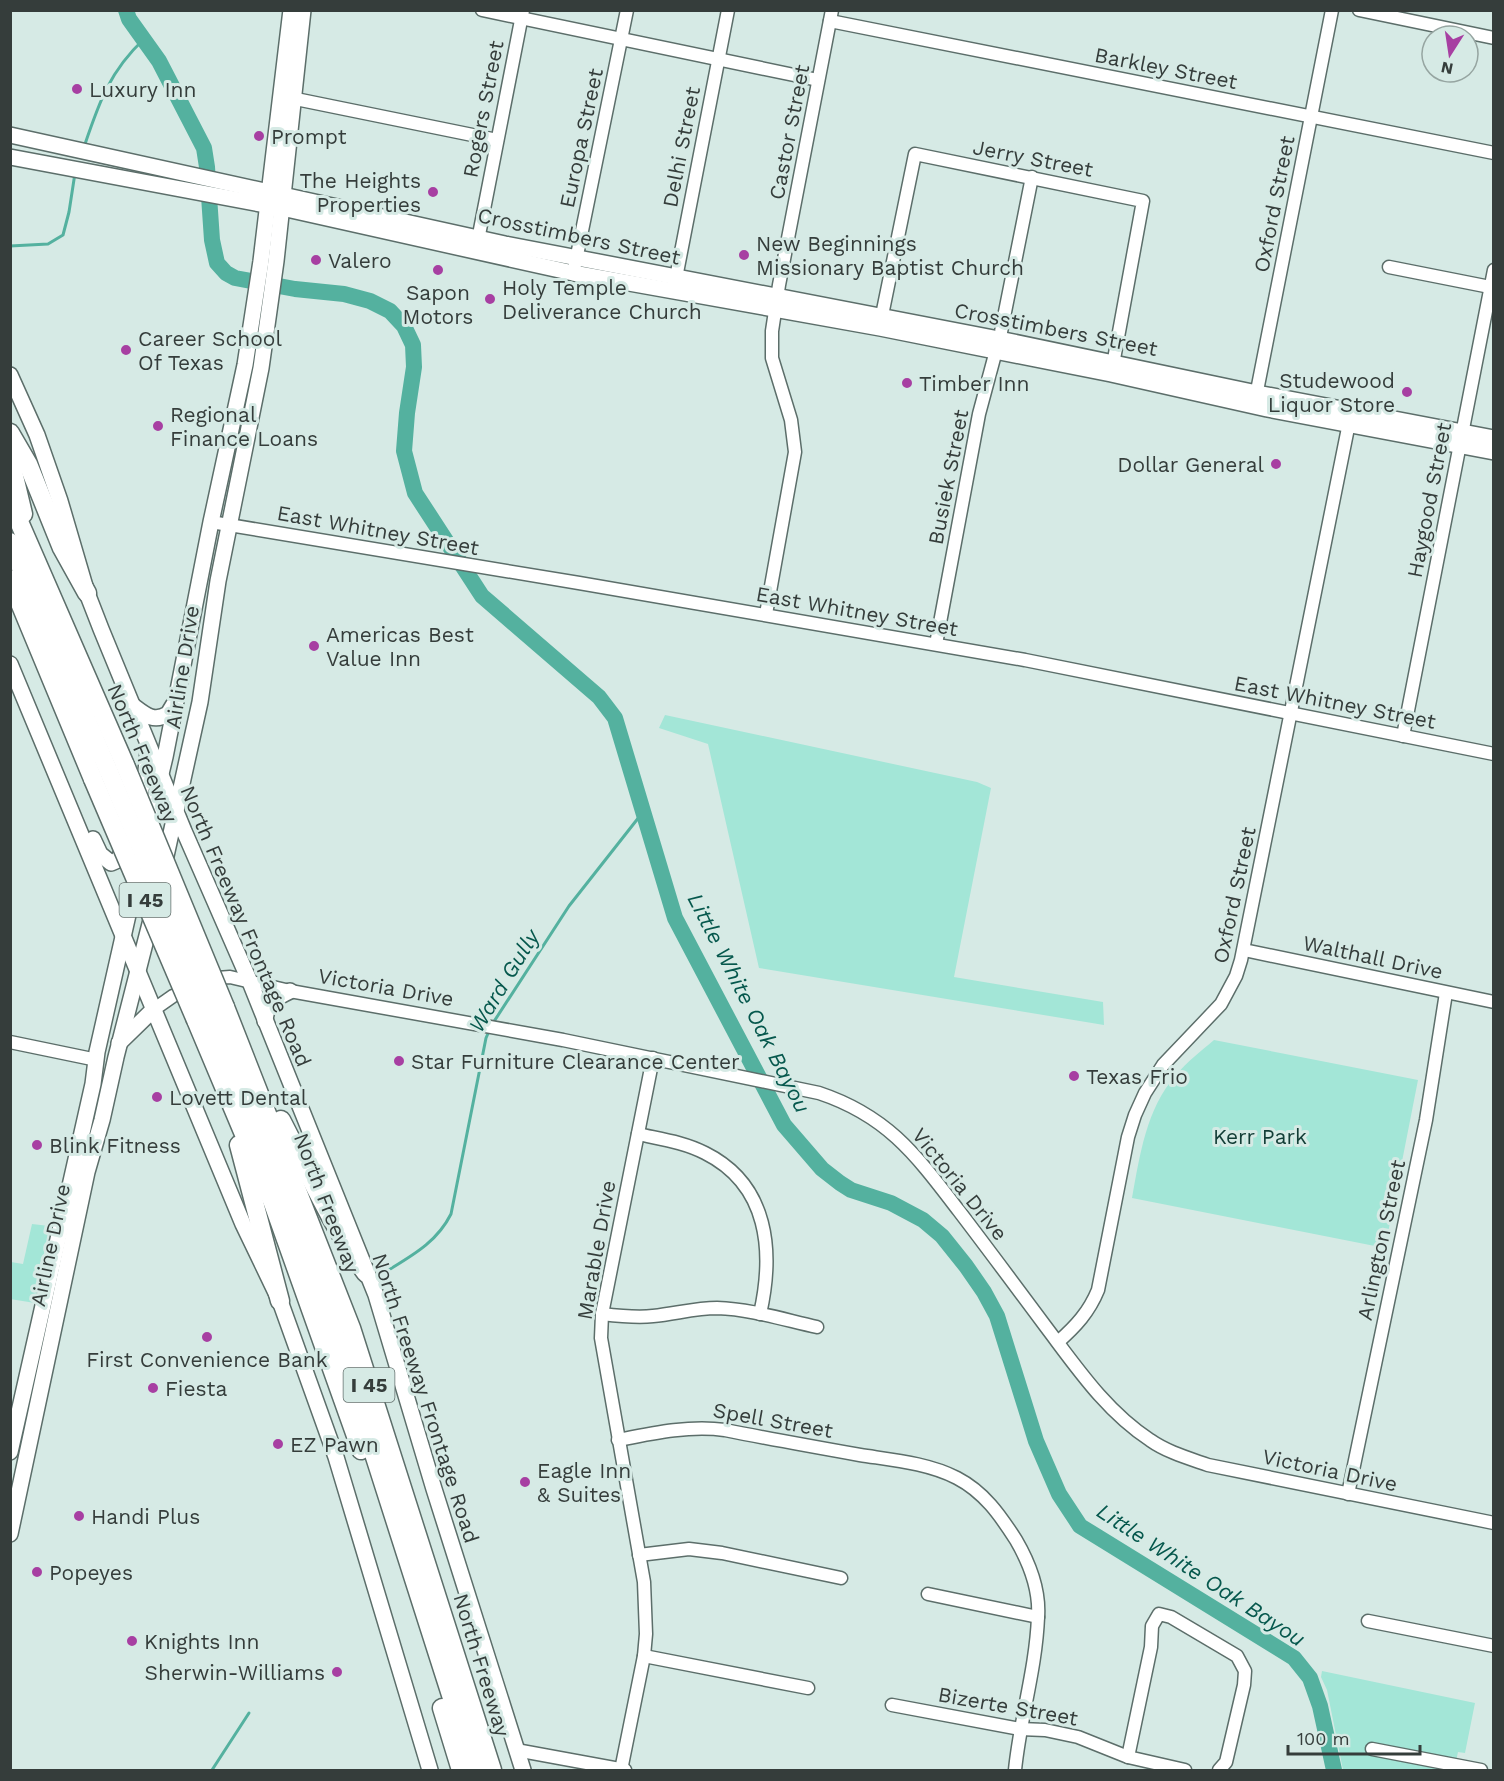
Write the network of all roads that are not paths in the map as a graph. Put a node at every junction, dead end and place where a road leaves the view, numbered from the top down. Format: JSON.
{"nodes":[{"id":1,"x":291,"y":10,"type":"edge"},
{"id":2,"x":303,"y":10,"type":"edge"},
{"id":3,"x":482,"y":10,"type":"edge"},
{"id":4,"x":627,"y":10,"type":"edge"},
{"id":5,"x":728,"y":10,"type":"edge"},
{"id":6,"x":1332,"y":10,"type":"edge"},
{"id":7,"x":1359,"y":10,"type":"edge"},
{"id":8,"x":522,"y":15,"type":"edge"},
{"id":9,"x":831,"y":16,"type":"edge"},
{"id":10,"x":1494,"y":38,"type":"edge"},
{"id":11,"x":622,"y":40,"type":"junction"},
{"id":12,"x":718,"y":60,"type":"junction"},
{"id":13,"x":818,"y":80,"type":"junction"},
{"id":14,"x":288,"y":98,"type":"junction"},
{"id":15,"x":1311,"y":117,"type":"junction"},
{"id":16,"x":10,"y":135,"type":"edge"},
{"id":17,"x":497,"y":140,"type":"junction"},
{"id":18,"x":39,"y":142,"type":"junction"},
{"id":19,"x":1494,"y":153,"type":"edge"},
{"id":20,"x":10,"y":157,"type":"edge"},
{"id":21,"x":34,"y":161,"type":"junction"},
{"id":22,"x":143,"y":165,"type":"junction"},
{"id":23,"x":1032,"y":177,"type":"junction"},
{"id":24,"x":140,"y":181,"type":"junction"},
{"id":25,"x":231,"y":191,"type":"junction"},
{"id":26,"x":275,"y":200,"type":"junction"},
{"id":27,"x":477,"y":244,"type":"junction"},
{"id":28,"x":575,"y":265,"type":"junction"},
{"id":29,"x":1389,"y":267,"type":"dead end"},
{"id":30,"x":1494,"y":270,"type":"edge"},
{"id":31,"x":674,"y":284,"type":"junction"},
{"id":32,"x":1490,"y":288,"type":"junction"},
{"id":33,"x":777,"y":302,"type":"junction"},
{"id":34,"x":881,"y":322,"type":"junction"},
{"id":35,"x":997,"y":346,"type":"junction"},
{"id":36,"x":253,"y":367,"type":"junction"},
{"id":37,"x":1112,"y":368,"type":"junction"},
{"id":38,"x":10,"y":375,"type":"edge"},
{"id":39,"x":1255,"y":399,"type":"junction"},
{"id":40,"x":1350,"y":418,"type":"junction"},
{"id":41,"x":10,"y":433,"type":"edge"},
{"id":42,"x":1462,"y":438,"type":"junction"},
{"id":43,"x":1494,"y":438,"type":"edge"},
{"id":44,"x":1494,"y":452,"type":"edge"},
{"id":45,"x":19,"y":462,"type":"edge"},
{"id":46,"x":10,"y":501,"type":"edge"},
{"id":47,"x":211,"y":522,"type":"junction"},
{"id":48,"x":229,"y":525,"type":"junction"},
{"id":49,"x":10,"y":542,"type":"edge"},
{"id":50,"x":32,"y":550,"type":"junction"},
{"id":51,"x":10,"y":579,"type":"edge"},
{"id":52,"x":87,"y":593,"type":"junction"},
{"id":53,"x":195,"y":600,"type":"junction"},
{"id":54,"x":214,"y":604,"type":"junction"},
{"id":55,"x":766,"y":614,"type":"junction"},
{"id":56,"x":936,"y":644,"type":"junction"},
{"id":57,"x":10,"y":664,"type":"edge"},
{"id":58,"x":175,"y":701,"type":"junction"},
{"id":59,"x":132,"y":705,"type":"junction"},
{"id":60,"x":1292,"y":713,"type":"junction"},
{"id":61,"x":1403,"y":736,"type":"junction"},
{"id":62,"x":148,"y":745,"type":"junction"},
{"id":63,"x":1494,"y":754,"type":"edge"},
{"id":64,"x":109,"y":772,"type":"junction"},
{"id":65,"x":160,"y":776,"type":"junction"},
{"id":66,"x":62,"y":789,"type":"junction"},
{"id":67,"x":176,"y":814,"type":"junction"},
{"id":68,"x":123,"y":935,"type":"junction"},
{"id":69,"x":1244,"y":950,"type":"junction"},
{"id":70,"x":138,"y":971,"type":"junction"},
{"id":71,"x":250,"y":982,"type":"junction"},
{"id":72,"x":290,"y":991,"type":"junction"},
{"id":73,"x":1446,"y":993,"type":"junction"},
{"id":74,"x":1494,"y":1002,"type":"edge"},
{"id":75,"x":153,"y":1010,"type":"junction"},
{"id":76,"x":211,"y":1014,"type":"junction"},
{"id":77,"x":265,"y":1021,"type":"junction"},
{"id":78,"x":131,"y":1032,"type":"junction"},
{"id":79,"x":163,"y":1032,"type":"junction"},
{"id":80,"x":10,"y":1042,"type":"edge"},
{"id":81,"x":240,"y":1042,"type":"junction"},
{"id":82,"x":119,"y":1043,"type":"junction"},
{"id":83,"x":653,"y":1058,"type":"junction"},
{"id":84,"x":97,"y":1059,"type":"junction"},
{"id":85,"x":107,"y":1098,"type":"junction"},
{"id":86,"x":236,"y":1113,"type":"junction"},
{"id":87,"x":638,"y":1134,"type":"junction"},
{"id":88,"x":76,"y":1188,"type":"junction"},
{"id":89,"x":366,"y":1273,"type":"junction"},
{"id":90,"x":279,"y":1301,"type":"junction"},
{"id":91,"x":602,"y":1314,"type":"junction"},
{"id":92,"x":760,"y":1314,"type":"junction"},
{"id":93,"x":40,"y":1315,"type":"junction"},
{"id":94,"x":56,"y":1319,"type":"junction"},
{"id":95,"x":817,"y":1327,"type":"dead end"},
{"id":96,"x":1058,"y":1342,"type":"junction"},
{"id":97,"x":618,"y":1440,"type":"junction"},
{"id":98,"x":31,"y":1441,"type":"junction"},
{"id":99,"x":12,"y":1442,"type":"edge"},
{"id":100,"x":1348,"y":1494,"type":"junction"},
{"id":101,"x":1494,"y":1523,"type":"edge"},
{"id":102,"x":10,"y":1534,"type":"edge"},
{"id":103,"x":639,"y":1555,"type":"junction"},
{"id":104,"x":841,"y":1578,"type":"dead end"},
{"id":105,"x":928,"y":1594,"type":"dead end"},
{"id":106,"x":1038,"y":1617,"type":"junction"},
{"id":107,"x":1368,"y":1621,"type":"dead end"},
{"id":108,"x":1494,"y":1646,"type":"edge"},
{"id":109,"x":644,"y":1656,"type":"junction"},
{"id":110,"x":808,"y":1688,"type":"dead end"},
{"id":111,"x":892,"y":1705,"type":"dead end"},
{"id":112,"x":1020,"y":1729,"type":"junction"},
{"id":113,"x":1372,"y":1749,"type":"dead end"},
{"id":114,"x":516,"y":1750,"type":"junction"},
{"id":115,"x":1128,"y":1757,"type":"junction"},
{"id":116,"x":430,"y":1770,"type":"edge"},
{"id":117,"x":461,"y":1770,"type":"edge"},
{"id":118,"x":475,"y":1770,"type":"edge"},
{"id":119,"x":492,"y":1770,"type":"edge"},
{"id":120,"x":523,"y":1770,"type":"edge"},
{"id":121,"x":622,"y":1770,"type":"edge"},
{"id":122,"x":1015,"y":1770,"type":"edge"},
{"id":123,"x":1185,"y":1770,"type":"edge"},
{"id":124,"x":1219,"y":1770,"type":"edge"},
{"id":125,"x":1481,"y":1770,"type":"edge"}],
"edges":[{"from":1,"to":14,"type":"main road","name":"Airline Drive"},
{"from":2,"to":14,"type":"main road","name":"Airline Drive"},
{"from":3,"to":8,"type":"street"},
{"from":4,"to":11,"type":"street","name":"Europa Street"},
{"from":5,"to":12,"type":"street","name":"Delhi Street"},
{"from":6,"to":15,"type":"street","name":"Oxford Street"},
{"from":7,"to":10,"type":"street"},
{"from":8,"to":11,"type":"street"},
{"from":8,"to":17,"type":"street","name":"Rogers Street"},
{"from":9,"to":13,"type":"street","name":"Castor Street"},
{"from":9,"to":15,"type":"street","name":"Barkley Street"},
{"from":11,"to":12,"type":"street"},
{"from":11,"to":28,"type":"street","name":"Europa Street"},
{"from":12,"to":13,"type":"street"},
{"from":12,"to":31,"type":"street","name":"Delhi Street"},
{"from":13,"to":33,"type":"street","name":"Castor Street"},
{"from":14,"to":17,"type":"street"},
{"from":14,"to":26,"type":"main road","name":"Airline Drive"},
{"from":15,"to":19,"type":"street","name":"Barkley Street"},
{"from":15,"to":39,"type":"street","name":"Oxford Street"},
{"from":16,"to":18,"type":"main road","name":"Crosstimbers Street"},
{"from":17,"to":27,"type":"street","name":"Rogers Street"},
{"from":18,"to":21,"type":"main road"},
{"from":18,"to":22,"type":"main road","name":"Crosstimbers Street"},
{"from":20,"to":21,"type":"main road","name":"Crosstimbers Street"},
{"from":21,"to":24,"type":"main road","name":"Crosstimbers Street"},
{"from":22,"to":24,"type":"main road"},
{"from":22,"to":25,"type":"main road","name":"Crosstimbers Street"},
{"from":23,"to":34,"type":"street","name":"Jerry Street"},
{"from":23,"to":35,"type":"street","name":"Busiek Street"},
{"from":23,"to":37,"type":"street","name":"Jerry Street"},
{"from":24,"to":25,"type":"main road","name":"Crosstimbers Street"},
{"from":25,"to":26,"type":"main road","name":"Crosstimbers Street"},
{"from":26,"to":27,"type":"main road","name":"Crosstimbers Street"},
{"from":26,"to":36,"type":"main road","name":"Airline Drive"},
{"from":27,"to":28,"type":"main road","name":"Crosstimbers Street"},
{"from":28,"to":31,"type":"main road","name":"Crosstimbers Street"},
{"from":29,"to":32,"type":"street"},
{"from":30,"to":32,"type":"street","name":"Haygood Street"},
{"from":31,"to":33,"type":"main road","name":"Crosstimbers Street"},
{"from":32,"to":42,"type":"street","name":"Haygood Street"},
{"from":33,"to":34,"type":"main road","name":"Crosstimbers Street"},
{"from":33,"to":55,"type":"street","name":"Castor Street"},
{"from":34,"to":35,"type":"main road","name":"Crosstimbers Street"},
{"from":35,"to":37,"type":"main road","name":"Crosstimbers Street"},
{"from":35,"to":56,"type":"street","name":"Busiek Street"},
{"from":36,"to":47,"type":"main road","name":"Airline Drive"},
{"from":36,"to":48,"type":"main road","name":"Airline Drive"},
{"from":37,"to":39,"type":"main road","name":"Crosstimbers Street"},
{"from":38,"to":52,"type":"main road","name":"North Freeway Frontage Road"},
{"from":39,"to":40,"type":"main road","name":"Crosstimbers Street"},
{"from":40,"to":42,"type":"main road","name":"Crosstimbers Street"},
{"from":40,"to":60,"type":"street","name":"Oxford Street"},
{"from":41,"to":45,"type":"highway"},
{"from":42,"to":43,"type":"main road","name":"Crosstimbers Street"},
{"from":42,"to":44,"type":"main road","name":"Crosstimbers Street"},
{"from":42,"to":61,"type":"street","name":"Haygood Street"},
{"from":45,"to":50,"type":"highway"},
{"from":45,"to":52,"type":"highway"},
{"from":46,"to":50,"type":"highway","name":"North Freeway","number":"I 45"},
{"from":47,"to":48,"type":"street","name":"East Whitney Street"},
{"from":47,"to":53,"type":"main road","name":"Airline Drive"},
{"from":48,"to":54,"type":"main road","name":"Airline Drive"},
{"from":48,"to":55,"type":"street","name":"East Whitney Street"},
{"from":49,"to":64,"type":"highway","name":"North Freeway"},
{"from":50,"to":64,"type":"highway","name":"North Freeway","number":"I 45"},
{"from":51,"to":64,"type":"highway","name":"North Freeway","number":"I 45"},
{"from":52,"to":59,"type":"main road","name":"North Freeway Frontage Road"},
{"from":53,"to":54,"type":"main road"},
{"from":53,"to":58,"type":"main road","name":"Airline Drive"},
{"from":54,"to":67,"type":"main road","name":"Airline Drive"},
{"from":55,"to":56,"type":"street","name":"East Whitney Street"},
{"from":56,"to":60,"type":"street","name":"East Whitney Street"},
{"from":57,"to":66,"type":"main road"},
{"from":58,"to":59,"type":"main road"},
{"from":58,"to":65,"type":"main road","name":"Airline Drive"},
{"from":59,"to":62,"type":"main road","name":"North Freeway Frontage Road"},
{"from":60,"to":61,"type":"street","name":"East Whitney Street"},
{"from":60,"to":69,"type":"street","name":"Oxford Street"},
{"from":61,"to":63,"type":"street","name":"East Whitney Street"},
{"from":62,"to":65,"type":"main road","name":"North Freeway Frontage Road"},
{"from":62,"to":66,"type":"main road"},
{"from":64,"to":76,"type":"highway","name":"North Freeway","number":"I 45","bridge":true},
{"from":64,"to":76,"type":"highway","name":"North Freeway","number":"I 45","bridge":true},
{"from":65,"to":67,"type":"main road","name":"North Freeway Frontage Road"},
{"from":65,"to":68,"type":"main road","name":"Airline Drive"},
{"from":66,"to":68,"type":"main road"},
{"from":67,"to":70,"type":"main road","name":"Airline Drive"},
{"from":67,"to":71,"type":"main road","name":"North Freeway Frontage Road"},
{"from":68,"to":70,"type":"main road"},
{"from":68,"to":84,"type":"main road","name":"Airline Drive"},
{"from":69,"to":73,"type":"street","name":"Walthall Drive"},
{"from":69,"to":96,"type":"street","name":"Oxford Street"},
{"from":70,"to":75,"type":"main road"},
{"from":70,"to":82,"type":"main road","name":"Airline Drive"},
{"from":71,"to":72,"type":"street","name":"Victoria Drive"},
{"from":71,"to":75,"type":"street","name":"Victoria Drive"},
{"from":71,"to":77,"type":"main road","name":"North Freeway Frontage Road"},
{"from":72,"to":77,"type":"main road"},
{"from":72,"to":83,"type":"street","name":"Victoria Drive"},
{"from":73,"to":74,"type":"street","name":"Walthall Drive"},
{"from":73,"to":100,"type":"street","name":"Arlington Street"},
{"from":75,"to":78,"type":"main road"},
{"from":75,"to":79,"type":"main road"},
{"from":76,"to":81,"type":"highway","name":"North Freeway","number":"I 45"},
{"from":76,"to":86,"type":"highway","name":"North Freeway","number":"I 45"},
{"from":76,"to":118,"type":"highway","name":"North Freeway"},
{"from":77,"to":89,"type":"main road","name":"North Freeway Frontage Road"},
{"from":78,"to":79,"type":"main road"},
{"from":78,"to":82,"type":"main road"},
{"from":79,"to":90,"type":"main road"},
{"from":80,"to":84,"type":"street"},
{"from":81,"to":89,"type":"highway"},
{"from":81,"to":119,"type":"highway","name":"North Freeway","number":"I 45"},
{"from":82,"to":85,"type":"main road","name":"Airline Drive"},
{"from":83,"to":87,"type":"street","name":"Marable Drive"},
{"from":83,"to":96,"type":"street","name":"Victoria Drive"},
{"from":84,"to":85,"type":"main road"},
{"from":84,"to":88,"type":"main road","name":"Airline Drive"},
{"from":85,"to":88,"type":"main road","name":"Airline Drive"},
{"from":86,"to":90,"type":"highway"},
{"from":86,"to":117,"type":"highway","name":"North Freeway","number":"I 45"},
{"from":87,"to":91,"type":"street","name":"Marable Drive"},
{"from":87,"to":92,"type":"street"},
{"from":88,"to":93,"type":"main road","name":"Airline Drive"},
{"from":88,"to":94,"type":"main road","name":"Airline Drive"},
{"from":89,"to":114,"type":"main road","name":"North Freeway Frontage Road"},
{"from":90,"to":116,"type":"main road"},
{"from":91,"to":92,"type":"street"},
{"from":91,"to":97,"type":"street","name":"Marable Drive"},
{"from":92,"to":95,"type":"street"},
{"from":93,"to":94,"type":"main road"},
{"from":93,"to":99,"type":"main road","name":"Airline Drive"},
{"from":94,"to":98,"type":"main road","name":"Airline Drive"},
{"from":96,"to":100,"type":"street","name":"Victoria Drive"},
{"from":97,"to":103,"type":"street","name":"Marable Drive"},
{"from":97,"to":106,"type":"street","name":"Spell Street"},
{"from":98,"to":99,"type":"street"},
{"from":98,"to":102,"type":"main road","name":"Airline Drive"},
{"from":100,"to":101,"type":"street","name":"Victoria Drive"},
{"from":103,"to":104,"type":"street"},
{"from":103,"to":109,"type":"street","name":"Marable Drive"},
{"from":105,"to":106,"type":"street"},
{"from":106,"to":112,"type":"street","name":"Spell Street"},
{"from":107,"to":108,"type":"street"},
{"from":109,"to":110,"type":"street"},
{"from":109,"to":121,"type":"street","name":"Marable Drive"},
{"from":111,"to":112,"type":"street","name":"Bizerte Street"},
{"from":112,"to":115,"type":"street","name":"Bizerte Street"},
{"from":112,"to":122,"type":"street","name":"Spell Street"},
{"from":113,"to":125,"type":"street"},
{"from":114,"to":120,"type":"main road","name":"North Freeway Frontage Road"},
{"from":114,"to":121,"type":"street"},
{"from":115,"to":123,"type":"street","name":"Bizerte Street"},
{"from":115,"to":124,"type":"street"}]}
